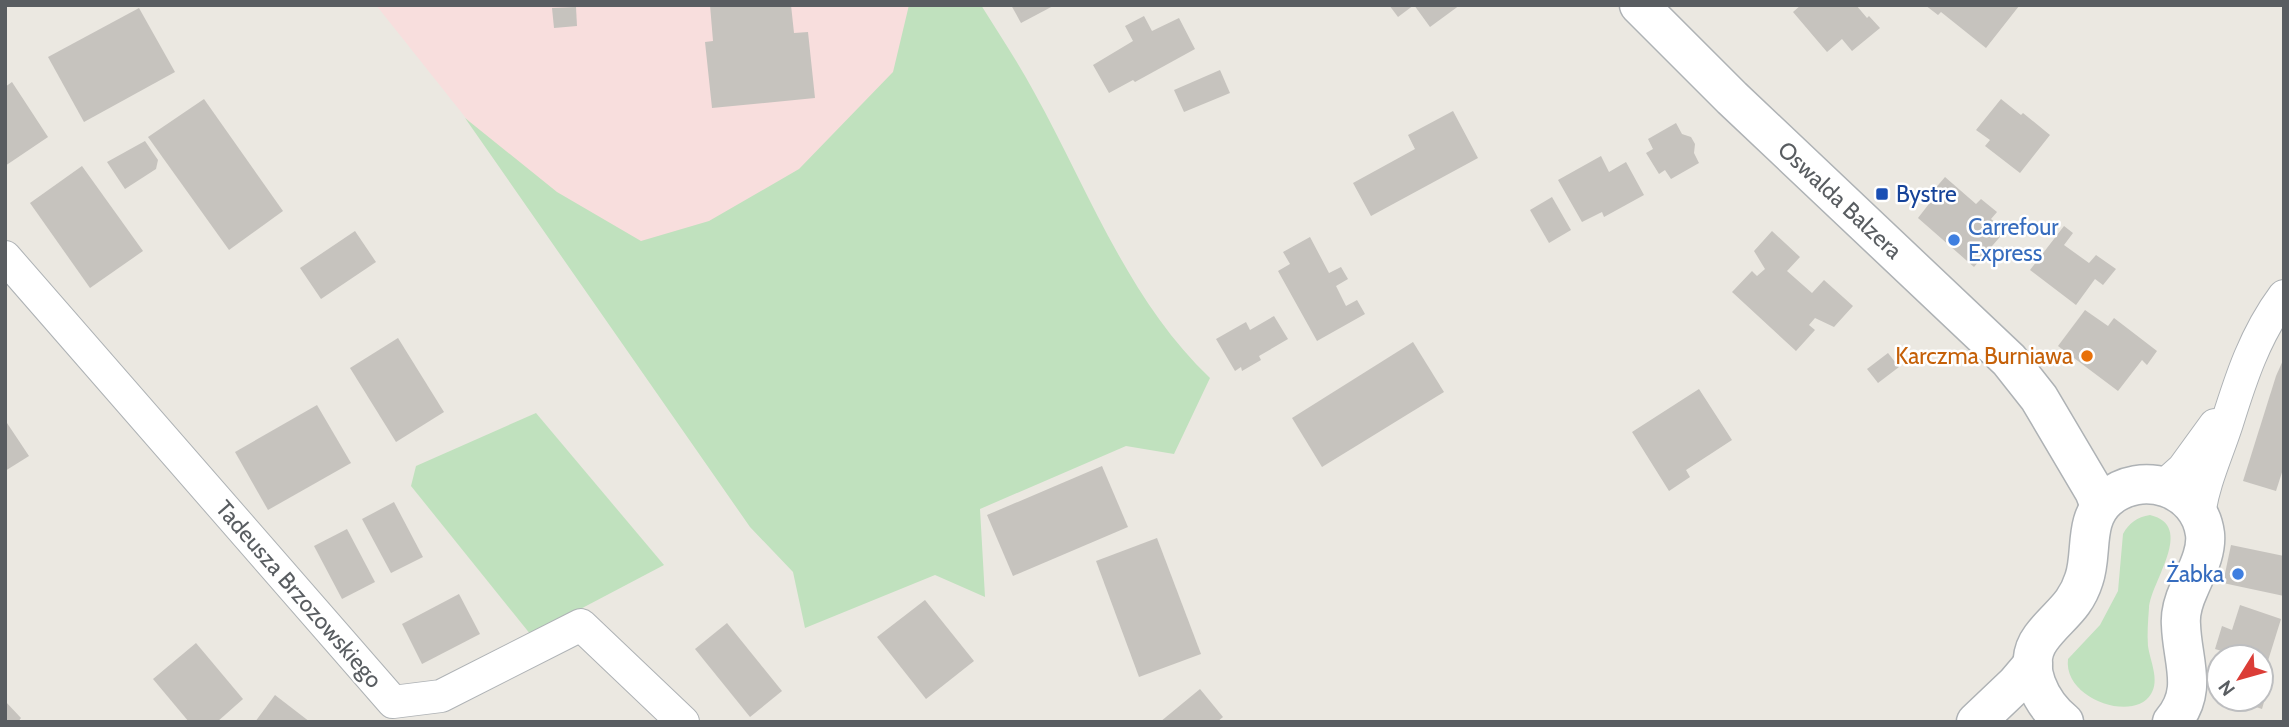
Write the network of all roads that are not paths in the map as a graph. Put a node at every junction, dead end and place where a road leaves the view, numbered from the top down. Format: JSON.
{"nodes":[{"id":1,"x":1639,"y":5,"type":"edge"},
{"id":2,"x":5,"y":257,"type":"edge"},
{"id":3,"x":2284,"y":296,"type":"edge"},
{"id":4,"x":2235,"y":394,"type":"junction"},
{"id":5,"x":2039,"y":398,"type":"junction"},
{"id":6,"x":2148,"y":486,"type":"junction"},
{"id":7,"x":2100,"y":506,"type":"junction"},
{"id":8,"x":2199,"y":515,"type":"junction"},
{"id":9,"x":2033,"y":664,"type":"junction"},
{"id":10,"x":2058,"y":717,"type":"edge"},
{"id":11,"x":683,"y":722,"type":"edge"},
{"id":12,"x":1976,"y":722,"type":"edge"},
{"id":13,"x":2015,"y":722,"type":"edge"},
{"id":14,"x":2173,"y":722,"type":"edge"}],
"edges":[{"from":1,"to":5,"type":"street","name":"Oswalda Balzera"},
{"from":2,"to":11,"type":"street","name":"Tadeusza Brzozowskiego"},
{"from":3,"to":4,"type":"street"},
{"from":4,"to":6,"type":"street"},
{"from":4,"to":8,"type":"street"},
{"from":5,"to":6,"type":"street","name":"Oswalda Balzera"},
{"from":5,"to":7,"type":"street","name":"Oswalda Balzera"},
{"from":6,"to":7,"type":"street"},
{"from":6,"to":8,"type":"street","name":"Oswalda Balzera"},
{"from":7,"to":9,"type":"street"},
{"from":8,"to":14,"type":"street"},
{"from":9,"to":10,"type":"street"},
{"from":9,"to":12,"type":"street"},
{"from":10,"to":13,"type":"street"}]}
